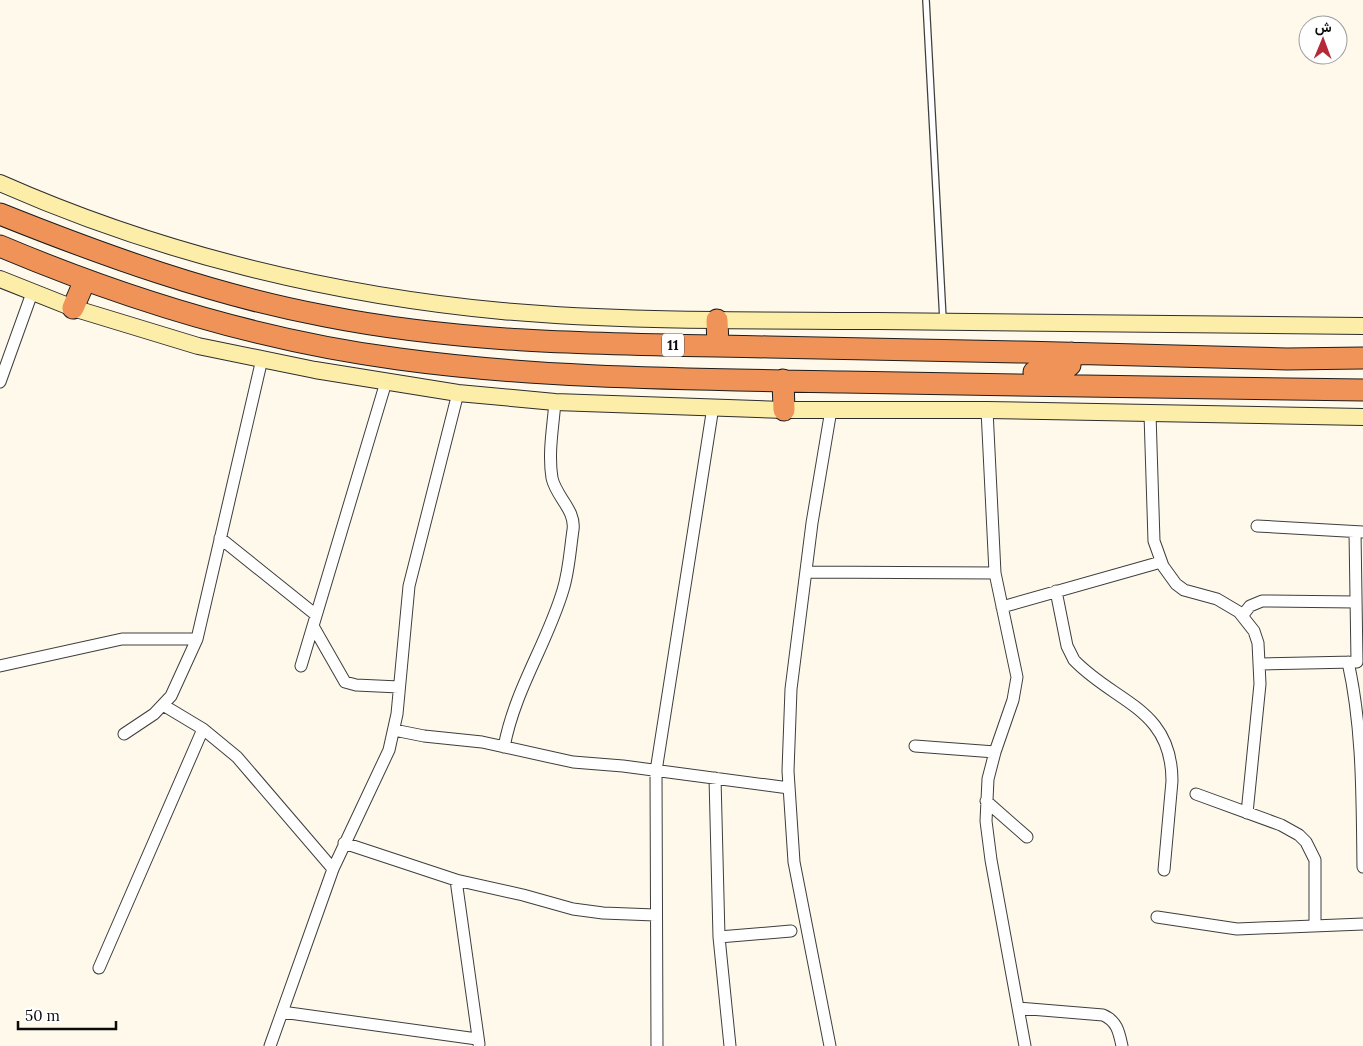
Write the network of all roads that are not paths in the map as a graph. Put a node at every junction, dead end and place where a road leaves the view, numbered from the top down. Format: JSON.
{"nodes":[{"id":1,"x":926,"y":0,"type":"edge"},
{"id":2,"x":0,"y":183,"type":"edge"},
{"id":3,"x":0,"y":214,"type":"edge"},
{"id":4,"x":0,"y":246,"type":"edge"},
{"id":5,"x":0,"y":279,"type":"edge"},
{"id":6,"x":86,"y":280,"type":"junction"},
{"id":7,"x":32,"y":293,"type":"junction"},
{"id":8,"x":73,"y":308,"type":"junction"},
{"id":9,"x":717,"y":320,"type":"junction"},
{"id":10,"x":943,"y":322,"type":"junction"},
{"id":11,"x":1363,"y":326,"type":"edge"},
{"id":12,"x":718,"y":346,"type":"junction"},
{"id":13,"x":1071,"y":353,"type":"junction"},
{"id":14,"x":1363,"y":358,"type":"edge"},
{"id":15,"x":262,"y":359,"type":"junction"},
{"id":16,"x":1287,"y":359,"type":"junction"},
{"id":17,"x":4,"y":365,"type":"edge"},
{"id":18,"x":783,"y":380,"type":"junction"},
{"id":19,"x":0,"y":382,"type":"edge"},
{"id":20,"x":386,"y":382,"type":"junction"},
{"id":21,"x":835,"y":382,"type":"junction"},
{"id":22,"x":1116,"y":388,"type":"junction"},
{"id":23,"x":1363,"y":390,"type":"edge"},
{"id":24,"x":458,"y":392,"type":"junction"},
{"id":25,"x":555,"y":402,"type":"junction"},
{"id":26,"x":713,"y":407,"type":"junction"},
{"id":27,"x":784,"y":410,"type":"junction"},
{"id":28,"x":831,"y":410,"type":"junction"},
{"id":29,"x":987,"y":410,"type":"junction"},
{"id":30,"x":1150,"y":414,"type":"junction"},
{"id":31,"x":1363,"y":417,"type":"edge"},
{"id":32,"x":1257,"y":526,"type":"dead end"},
{"id":33,"x":1359,"y":532,"type":"edge"},
{"id":34,"x":220,"y":538,"type":"junction"},
{"id":35,"x":1161,"y":562,"type":"junction"},
{"id":36,"x":806,"y":572,"type":"junction"},
{"id":37,"x":995,"y":573,"type":"junction"},
{"id":38,"x":1056,"y":591,"type":"junction"},
{"id":39,"x":1355,"y":602,"type":"junction"},
{"id":40,"x":1002,"y":607,"type":"junction"},
{"id":41,"x":1242,"y":616,"type":"junction"},
{"id":42,"x":315,"y":620,"type":"junction"},
{"id":43,"x":197,"y":639,"type":"junction"},
{"id":44,"x":1356,"y":662,"type":"edge"},
{"id":45,"x":1260,"y":664,"type":"junction"},
{"id":46,"x":0,"y":666,"type":"edge"},
{"id":47,"x":301,"y":666,"type":"dead end"},
{"id":48,"x":399,"y":687,"type":"junction"},
{"id":49,"x":163,"y":705,"type":"junction"},
{"id":50,"x":203,"y":729,"type":"junction"},
{"id":51,"x":394,"y":730,"type":"junction"},
{"id":52,"x":124,"y":734,"type":"dead end"},
{"id":53,"x":915,"y":746,"type":"dead end"},
{"id":54,"x":504,"y":747,"type":"junction"},
{"id":55,"x":995,"y":752,"type":"junction"},
{"id":56,"x":656,"y":771,"type":"junction"},
{"id":57,"x":714,"y":778,"type":"junction"},
{"id":58,"x":788,"y":788,"type":"junction"},
{"id":59,"x":1196,"y":794,"type":"dead end"},
{"id":60,"x":986,"y":801,"type":"junction"},
{"id":61,"x":1247,"y":813,"type":"junction"},
{"id":62,"x":1026,"y":837,"type":"dead end"},
{"id":63,"x":344,"y":843,"type":"junction"},
{"id":64,"x":1363,"y":867,"type":"edge"},
{"id":65,"x":333,"y":869,"type":"junction"},
{"id":66,"x":1164,"y":870,"type":"dead end"},
{"id":67,"x":456,"y":880,"type":"junction"},
{"id":68,"x":655,"y":915,"type":"junction"},
{"id":69,"x":1157,"y":917,"type":"dead end"},
{"id":70,"x":1315,"y":924,"type":"junction"},
{"id":71,"x":1363,"y":924,"type":"edge"},
{"id":72,"x":791,"y":931,"type":"dead end"},
{"id":73,"x":719,"y":937,"type":"junction"},
{"id":74,"x":99,"y":968,"type":"dead end"},
{"id":75,"x":1018,"y":1008,"type":"junction"},
{"id":76,"x":282,"y":1012,"type":"junction"},
{"id":77,"x":478,"y":1042,"type":"edge"},
{"id":78,"x":270,"y":1046,"type":"edge"},
{"id":79,"x":656,"y":1046,"type":"edge"},
{"id":80,"x":730,"y":1046,"type":"edge"},
{"id":81,"x":830,"y":1046,"type":"edge"},
{"id":82,"x":1023,"y":1046,"type":"edge"},
{"id":83,"x":1122,"y":1046,"type":"edge"}],
"edges":[{"from":1,"to":10,"type":"lane"},
{"from":2,"to":9,"type":"main road"},
{"from":3,"to":12,"type":"highway","number":"11"},
{"from":4,"to":6,"type":"highway","number":"11"},
{"from":5,"to":7,"type":"main road"},
{"from":6,"to":8,"type":"highway"},
{"from":6,"to":18,"type":"highway","number":"11"},
{"from":7,"to":8,"type":"main road"},
{"from":7,"to":17,"type":"street"},
{"from":8,"to":15,"type":"main road"},
{"from":9,"to":10,"type":"main road"},
{"from":9,"to":12,"type":"highway"},
{"from":10,"to":11,"type":"main road"},
{"from":12,"to":13,"type":"highway","number":"11"},
{"from":13,"to":16,"type":"highway","number":"11"},
{"from":13,"to":21,"type":"highway"},
{"from":14,"to":16,"type":"highway","number":"11"},
{"from":15,"to":20,"type":"main road"},
{"from":15,"to":34,"type":"street"},
{"from":16,"to":22,"type":"highway"},
{"from":17,"to":19,"type":"street"},
{"from":18,"to":21,"type":"highway","number":"11"},
{"from":18,"to":27,"type":"highway"},
{"from":20,"to":24,"type":"main road"},
{"from":20,"to":42,"type":"street"},
{"from":21,"to":22,"type":"highway","number":"11"},
{"from":22,"to":23,"type":"highway","number":"11"},
{"from":24,"to":25,"type":"main road"},
{"from":24,"to":48,"type":"street"},
{"from":25,"to":26,"type":"main road"},
{"from":25,"to":54,"type":"street"},
{"from":26,"to":27,"type":"main road"},
{"from":26,"to":56,"type":"street"},
{"from":27,"to":28,"type":"main road"},
{"from":28,"to":29,"type":"main road"},
{"from":28,"to":36,"type":"street"},
{"from":29,"to":30,"type":"main road"},
{"from":29,"to":37,"type":"street"},
{"from":30,"to":31,"type":"main road"},
{"from":30,"to":35,"type":"street"},
{"from":32,"to":33,"type":"street"},
{"from":33,"to":39,"type":"street"},
{"from":34,"to":42,"type":"street"},
{"from":34,"to":43,"type":"street"},
{"from":35,"to":38,"type":"street"},
{"from":35,"to":41,"type":"street"},
{"from":36,"to":37,"type":"street"},
{"from":36,"to":58,"type":"street"},
{"from":37,"to":40,"type":"street"},
{"from":38,"to":40,"type":"street"},
{"from":38,"to":66,"type":"street"},
{"from":39,"to":41,"type":"street"},
{"from":39,"to":44,"type":"street"},
{"from":40,"to":55,"type":"street"},
{"from":41,"to":45,"type":"street"},
{"from":42,"to":47,"type":"street"},
{"from":42,"to":48,"type":"street"},
{"from":43,"to":46,"type":"street"},
{"from":43,"to":49,"type":"street"},
{"from":44,"to":45,"type":"street"},
{"from":44,"to":64,"type":"street"},
{"from":45,"to":61,"type":"street"},
{"from":48,"to":51,"type":"street"},
{"from":49,"to":50,"type":"street"},
{"from":49,"to":52,"type":"street"},
{"from":50,"to":65,"type":"street"},
{"from":50,"to":74,"type":"street"},
{"from":51,"to":54,"type":"street"},
{"from":51,"to":63,"type":"street"},
{"from":53,"to":55,"type":"street"},
{"from":54,"to":56,"type":"street"},
{"from":55,"to":60,"type":"street"},
{"from":56,"to":57,"type":"street"},
{"from":56,"to":68,"type":"street"},
{"from":57,"to":58,"type":"street"},
{"from":57,"to":73,"type":"street"},
{"from":58,"to":81,"type":"street"},
{"from":59,"to":61,"type":"street"},
{"from":60,"to":62,"type":"street"},
{"from":60,"to":75,"type":"street"},
{"from":61,"to":70,"type":"street"},
{"from":63,"to":65,"type":"street"},
{"from":63,"to":67,"type":"street"},
{"from":65,"to":76,"type":"street"},
{"from":67,"to":68,"type":"street"},
{"from":67,"to":77,"type":"street"},
{"from":68,"to":79,"type":"street"},
{"from":69,"to":70,"type":"street"},
{"from":70,"to":71,"type":"street"},
{"from":72,"to":73,"type":"street"},
{"from":73,"to":80,"type":"street"},
{"from":75,"to":82,"type":"street"},
{"from":75,"to":83,"type":"street"},
{"from":76,"to":77,"type":"street"},
{"from":76,"to":78,"type":"street"}]}
